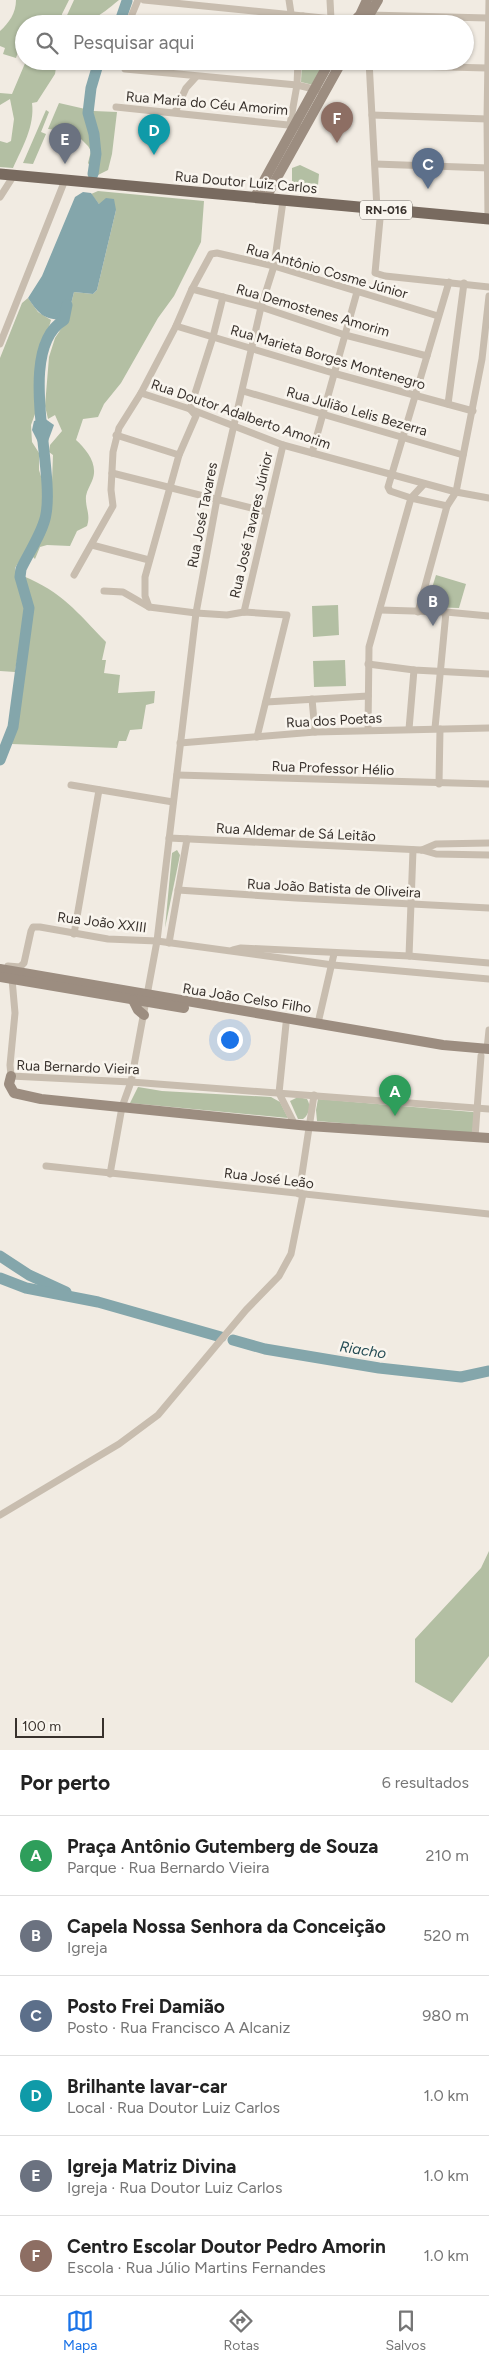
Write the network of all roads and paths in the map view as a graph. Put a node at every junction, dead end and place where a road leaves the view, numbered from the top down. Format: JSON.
{"nodes":[{"id":1,"x":138,"y":0,"type":"edge"},
{"id":2,"x":144,"y":0,"type":"edge"},
{"id":3,"x":289,"y":0,"type":"edge"},
{"id":4,"x":330,"y":0,"type":"edge"},
{"id":5,"x":367,"y":0,"type":"edge"},
{"id":6,"x":378,"y":0,"type":"edge"},
{"id":7,"x":488,"y":0,"type":"edge"},
{"id":8,"x":291,"y":13,"type":"junction"},
{"id":9,"x":132,"y":15,"type":"edge"},
{"id":10,"x":294,"y":15,"type":"edge"},
{"id":11,"x":331,"y":15,"type":"edge"},
{"id":12,"x":363,"y":15,"type":"edge"},
{"id":13,"x":366,"y":15,"type":"edge"},
{"id":14,"x":474,"y":18,"type":"edge"},
{"id":15,"x":488,"y":18,"type":"edge"},
{"id":16,"x":488,"y":48,"type":"edge"},
{"id":17,"x":474,"y":67,"type":"edge"},
{"id":18,"x":488,"y":68,"type":"junction"},
{"id":19,"x":134,"y":70,"type":"edge"},
{"id":20,"x":298,"y":70,"type":"edge"},
{"id":21,"x":327,"y":70,"type":"edge"},
{"id":22,"x":335,"y":70,"type":"edge"},
{"id":23,"x":369,"y":70,"type":"edge"},
{"id":24,"x":196,"y":77,"type":"junction"},
{"id":25,"x":297,"y":85,"type":"junction"},
{"id":26,"x":320,"y":90,"type":"junction"},
{"id":27,"x":116,"y":107,"type":"dead end"},
{"id":28,"x":175,"y":112,"type":"junction"},
{"id":29,"x":372,"y":115,"type":"junction"},
{"id":30,"x":486,"y":119,"type":"junction"},
{"id":31,"x":296,"y":126,"type":"junction"},
{"id":32,"x":375,"y":164,"type":"junction"},
{"id":33,"x":488,"y":168,"type":"edge"},
{"id":34,"x":0,"y":174,"type":"edge"},
{"id":35,"x":14,"y":175,"type":"junction"},
{"id":36,"x":65,"y":180,"type":"junction"},
{"id":37,"x":0,"y":197,"type":"edge"},
{"id":38,"x":260,"y":198,"type":"junction"},
{"id":39,"x":283,"y":201,"type":"junction"},
{"id":40,"x":377,"y":209,"type":"junction"},
{"id":41,"x":489,"y":219,"type":"edge"},
{"id":42,"x":274,"y":266,"type":"junction"},
{"id":43,"x":449,"y":282,"type":"junction"},
{"id":44,"x":464,"y":283,"type":"junction"},
{"id":45,"x":489,"y":286,"type":"edge"},
{"id":46,"x":192,"y":289,"type":"junction"},
{"id":47,"x":357,"y":292,"type":"junction"},
{"id":48,"x":489,"y":296,"type":"edge"},
{"id":49,"x":223,"y":297,"type":"junction"},
{"id":50,"x":262,"y":307,"type":"junction"},
{"id":51,"x":438,"y":316,"type":"junction"},
{"id":52,"x":176,"y":326,"type":"junction"},
{"id":53,"x":345,"y":335,"type":"junction"},
{"id":54,"x":213,"y":337,"type":"junction"},
{"id":55,"x":0,"y":344,"type":"edge"},
{"id":56,"x":251,"y":349,"type":"junction"},
{"id":57,"x":427,"y":356,"type":"junction"},
{"id":58,"x":485,"y":359,"type":"edge"},
{"id":59,"x":334,"y":373,"type":"junction"},
{"id":60,"x":243,"y":391,"type":"junction"},
{"id":61,"x":141,"y":393,"type":"junction"},
{"id":62,"x":415,"y":395,"type":"junction"},
{"id":63,"x":448,"y":404,"type":"junction"},
{"id":64,"x":190,"y":409,"type":"junction"},
{"id":65,"x":472,"y":411,"type":"junction"},
{"id":66,"x":322,"y":415,"type":"junction"},
{"id":67,"x":234,"y":426,"type":"junction"},
{"id":68,"x":116,"y":436,"type":"junction"},
{"id":69,"x":402,"y":436,"type":"junction"},
{"id":70,"x":283,"y":445,"type":"junction"},
{"id":71,"x":312,"y":453,"type":"junction"},
{"id":72,"x":179,"y":455,"type":"junction"},
{"id":73,"x":463,"y":455,"type":"junction"},
{"id":74,"x":112,"y":473,"type":"junction"},
{"id":75,"x":391,"y":475,"type":"junction"},
{"id":76,"x":424,"y":484,"type":"junction"},
{"id":77,"x":170,"y":489,"type":"junction"},
{"id":78,"x":456,"y":492,"type":"junction"},
{"id":79,"x":411,"y":498,"type":"junction"},
{"id":80,"x":489,"y":498,"type":"edge"},
{"id":81,"x":217,"y":499,"type":"junction"},
{"id":82,"x":447,"y":506,"type":"junction"},
{"id":83,"x":267,"y":512,"type":"junction"},
{"id":84,"x":92,"y":545,"type":"junction"},
{"id":85,"x":149,"y":560,"type":"junction"},
{"id":86,"x":74,"y":575,"type":"dead end"},
{"id":87,"x":104,"y":591,"type":"dead end"},
{"id":88,"x":149,"y":607,"type":"junction"},
{"id":89,"x":380,"y":610,"type":"junction"},
{"id":90,"x":244,"y":612,"type":"junction"},
{"id":91,"x":418,"y":612,"type":"junction"},
{"id":92,"x":446,"y":612,"type":"junction"},
{"id":93,"x":196,"y":613,"type":"junction"},
{"id":94,"x":489,"y":616,"type":"edge"},
{"id":95,"x":368,"y":664,"type":"junction"},
{"id":96,"x":414,"y":670,"type":"junction"},
{"id":97,"x":440,"y":671,"type":"junction"},
{"id":98,"x":489,"y":674,"type":"edge"},
{"id":99,"x":368,"y":696,"type":"junction"},
{"id":100,"x":312,"y":699,"type":"junction"},
{"id":101,"x":266,"y":702,"type":"junction"},
{"id":102,"x":437,"y":728,"type":"junction"},
{"id":103,"x":489,"y":728,"type":"edge"},
{"id":104,"x":409,"y":729,"type":"junction"},
{"id":105,"x":368,"y":730,"type":"junction"},
{"id":106,"x":315,"y":732,"type":"junction"},
{"id":107,"x":257,"y":737,"type":"junction"},
{"id":108,"x":180,"y":743,"type":"junction"},
{"id":109,"x":177,"y":775,"type":"junction"},
{"id":110,"x":439,"y":784,"type":"junction"},
{"id":111,"x":489,"y":784,"type":"edge"},
{"id":112,"x":71,"y":785,"type":"dead end"},
{"id":113,"x":99,"y":790,"type":"junction"},
{"id":114,"x":173,"y":802,"type":"junction"},
{"id":115,"x":169,"y":838,"type":"junction"},
{"id":116,"x":187,"y":839,"type":"junction"},
{"id":117,"x":481,"y":844,"type":"junction"},
{"id":118,"x":489,"y":844,"type":"edge"},
{"id":119,"x":413,"y":850,"type":"junction"},
{"id":120,"x":422,"y":850,"type":"junction"},
{"id":121,"x":480,"y":855,"type":"junction"},
{"id":122,"x":489,"y":855,"type":"edge"},
{"id":123,"x":178,"y":890,"type":"junction"},
{"id":124,"x":412,"y":905,"type":"junction"},
{"id":125,"x":489,"y":908,"type":"edge"},
{"id":126,"x":74,"y":934,"type":"junction"},
{"id":127,"x":156,"y":941,"type":"junction"},
{"id":128,"x":169,"y":943,"type":"junction"},
{"id":129,"x":231,"y":950,"type":"junction"},
{"id":130,"x":334,"y":954,"type":"junction"},
{"id":131,"x":409,"y":956,"type":"junction"},
{"id":132,"x":489,"y":963,"type":"edge"},
{"id":133,"x":0,"y":964,"type":"edge"},
{"id":134,"x":333,"y":965,"type":"junction"},
{"id":135,"x":0,"y":969,"type":"edge"},
{"id":136,"x":0,"y":977,"type":"edge"},
{"id":137,"x":12,"y":979,"type":"junction"},
{"id":138,"x":489,"y":980,"type":"edge"},
{"id":139,"x":147,"y":999,"type":"junction"},
{"id":140,"x":133,"y":1000,"type":"junction"},
{"id":141,"x":144,"y":1014,"type":"junction"},
{"id":142,"x":318,"y":1023,"type":"junction"},
{"id":143,"x":286,"y":1024,"type":"junction"},
{"id":144,"x":489,"y":1030,"type":"edge"},
{"id":145,"x":486,"y":1052,"type":"edge"},
{"id":146,"x":12,"y":1076,"type":"junction"},
{"id":147,"x":131,"y":1082,"type":"junction"},
{"id":148,"x":279,"y":1093,"type":"junction"},
{"id":149,"x":314,"y":1095,"type":"junction"},
{"id":150,"x":122,"y":1107,"type":"junction"},
{"id":151,"x":477,"y":1108,"type":"junction"},
{"id":152,"x":489,"y":1108,"type":"edge"},
{"id":153,"x":295,"y":1124,"type":"junction"},
{"id":154,"x":308,"y":1126,"type":"junction"},
{"id":155,"x":475,"y":1137,"type":"junction"},
{"id":156,"x":489,"y":1138,"type":"edge"},
{"id":157,"x":46,"y":1166,"type":"dead end"},
{"id":158,"x":110,"y":1174,"type":"junction"},
{"id":159,"x":301,"y":1194,"type":"junction"},
{"id":160,"x":489,"y":1214,"type":"edge"},
{"id":161,"x":0,"y":1516,"type":"edge"}],
"edges":[{"from":1,"to":9,"type":"street"},
{"from":2,"to":8,"type":"street"},
{"from":3,"to":8,"type":"street"},
{"from":4,"to":11,"type":"street"},
{"from":5,"to":12,"type":"main road"},
{"from":6,"to":13,"type":"main road"},
{"from":7,"to":15,"type":"street"},
{"from":8,"to":10,"type":"street"},
{"from":14,"to":15,"type":"street"},
{"from":15,"to":16,"type":"street"},
{"from":16,"to":18,"type":"street"},
{"from":17,"to":18,"type":"street"},
{"from":18,"to":30,"type":"street"},
{"from":19,"to":24,"type":"street"},
{"from":20,"to":25,"type":"street"},
{"from":21,"to":26,"type":"main road"},
{"from":22,"to":26,"type":"main road"},
{"from":23,"to":29,"type":"street"},
{"from":24,"to":25,"type":"street"},
{"from":24,"to":28,"type":"street"},
{"from":25,"to":26,"type":"street"},
{"from":25,"to":31,"type":"street"},
{"from":26,"to":31,"type":"main road"},
{"from":27,"to":28,"type":"street","name":"Rua Maria do Céu Amorim"},
{"from":28,"to":31,"type":"street","name":"Rua Maria do Céu Amorim"},
{"from":29,"to":30,"type":"street"},
{"from":29,"to":32,"type":"street"},
{"from":30,"to":33,"type":"street"},
{"from":31,"to":38,"type":"main road"},
{"from":32,"to":33,"type":"street"},
{"from":32,"to":40,"type":"street"},
{"from":33,"to":41,"type":"street"},
{"from":34,"to":35,"type":"main road","name":"Rua Doutor Luiz Carlos","number":"RN-016"},
{"from":35,"to":36,"type":"main road","name":"Rua Doutor Luiz Carlos","number":"RN-016"},
{"from":35,"to":37,"type":"street"},
{"from":36,"to":38,"type":"main road","name":"Rua Doutor Luiz Carlos","number":"RN-016"},
{"from":36,"to":55,"type":"street"},
{"from":38,"to":39,"type":"main road","name":"Rua Doutor Luiz Carlos","number":"RN-016"},
{"from":39,"to":40,"type":"main road","name":"Rua Doutor Luiz Carlos","number":"RN-016"},
{"from":39,"to":42,"type":"street","name":"Rua José Tavares"},
{"from":40,"to":41,"type":"main road","name":"Rua Doutor Luiz Carlos","number":"RN-016"},
{"from":40,"to":43,"type":"street"},
{"from":42,"to":46,"type":"street","name":"Rua Antônio Cosme Júnior"},
{"from":42,"to":47,"type":"street","name":"Rua Antônio Cosme Júnior"},
{"from":42,"to":50,"type":"street","name":"Rua José Tavares"},
{"from":43,"to":44,"type":"street"},
{"from":43,"to":51,"type":"street"},
{"from":44,"to":45,"type":"street"},
{"from":44,"to":63,"type":"street"},
{"from":46,"to":49,"type":"street","name":"Rua Demostenes Amorim"},
{"from":46,"to":52,"type":"street"},
{"from":47,"to":51,"type":"street","name":"Rua Antônio Cosme Júnior"},
{"from":47,"to":53,"type":"street"},
{"from":48,"to":58,"type":"street"},
{"from":49,"to":50,"type":"street","name":"Rua Demostenes Amorim"},
{"from":49,"to":54,"type":"street"},
{"from":50,"to":53,"type":"street","name":"Rua Demostenes Amorim"},
{"from":50,"to":56,"type":"street","name":"Rua José Tavares"},
{"from":51,"to":57,"type":"street"},
{"from":52,"to":54,"type":"street","name":"Rua Marieta Borges Montenegro"},
{"from":52,"to":61,"type":"street"},
{"from":53,"to":57,"type":"street","name":"Rua Demostenes Amorim"},
{"from":53,"to":59,"type":"street"},
{"from":54,"to":56,"type":"street","name":"Rua Marieta Borges Montenegro"},
{"from":54,"to":64,"type":"street"},
{"from":56,"to":59,"type":"street","name":"Rua Marieta Borges Montenegro"},
{"from":56,"to":60,"type":"street","name":"Rua José Tavares"},
{"from":57,"to":62,"type":"street"},
{"from":58,"to":65,"type":"street"},
{"from":59,"to":62,"type":"street","name":"Rua Marieta Borges Montenegro"},
{"from":59,"to":66,"type":"street"},
{"from":60,"to":66,"type":"street","name":"Rua Julião Lelis Bezerra"},
{"from":60,"to":67,"type":"street","name":"Rua José Tavares"},
{"from":61,"to":64,"type":"street","name":"Rua Doutor Adalberto Amorim"},
{"from":61,"to":68,"type":"street"},
{"from":62,"to":63,"type":"street","name":"Rua Marieta Borges Montenegro"},
{"from":62,"to":69,"type":"street"},
{"from":63,"to":65,"type":"street","name":"Rua Marieta Borges Montenegro"},
{"from":64,"to":67,"type":"street","name":"Rua Doutor Adalberto Amorim"},
{"from":64,"to":72,"type":"street"},
{"from":65,"to":73,"type":"street"},
{"from":66,"to":69,"type":"street","name":"Rua Julião Lelis Bezerra"},
{"from":66,"to":71,"type":"street"},
{"from":67,"to":70,"type":"street","name":"Rua Doutor Adalberto Amorim"},
{"from":67,"to":81,"type":"street","name":"Rua José Tavares"},
{"from":68,"to":72,"type":"street"},
{"from":68,"to":74,"type":"street"},
{"from":69,"to":73,"type":"street","name":"Rua Julião Lelis Bezerra"},
{"from":69,"to":75,"type":"street"},
{"from":70,"to":71,"type":"street","name":"Rua Doutor Adalberto Amorim"},
{"from":70,"to":83,"type":"street","name":"Rua José Tavares Júnior"},
{"from":71,"to":75,"type":"street","name":"Rua Doutor Adalberto Amorim"},
{"from":72,"to":77,"type":"street"},
{"from":73,"to":78,"type":"street"},
{"from":74,"to":77,"type":"street"},
{"from":74,"to":84,"type":"street"},
{"from":75,"to":76,"type":"street","name":"Rua Doutor Adalberto Amorim"},
{"from":75,"to":79,"type":"street"},
{"from":76,"to":78,"type":"street","name":"Rua Doutor Adalberto Amorim"},
{"from":76,"to":79,"type":"street"},
{"from":77,"to":81,"type":"street"},
{"from":77,"to":85,"type":"street"},
{"from":78,"to":80,"type":"street","name":"Rua Doutor Adalberto Amorim"},
{"from":78,"to":82,"type":"street"},
{"from":79,"to":82,"type":"street"},
{"from":79,"to":89,"type":"street"},
{"from":81,"to":83,"type":"street"},
{"from":81,"to":93,"type":"street","name":"Rua José Tavares"},
{"from":82,"to":91,"type":"street"},
{"from":83,"to":90,"type":"street","name":"Rua José Tavares Júnior"},
{"from":84,"to":85,"type":"street"},
{"from":84,"to":86,"type":"street"},
{"from":85,"to":88,"type":"street"},
{"from":87,"to":88,"type":"street"},
{"from":88,"to":93,"type":"street"},
{"from":89,"to":91,"type":"street"},
{"from":89,"to":95,"type":"street"},
{"from":90,"to":93,"type":"street"},
{"from":90,"to":101,"type":"street"},
{"from":91,"to":92,"type":"street"},
{"from":92,"to":94,"type":"street"},
{"from":92,"to":97,"type":"street"},
{"from":93,"to":108,"type":"street","name":"Rua José Tavares"},
{"from":95,"to":96,"type":"street"},
{"from":95,"to":99,"type":"street"},
{"from":96,"to":97,"type":"street"},
{"from":96,"to":104,"type":"street"},
{"from":97,"to":98,"type":"street"},
{"from":97,"to":102,"type":"street"},
{"from":99,"to":100,"type":"street"},
{"from":99,"to":105,"type":"street"},
{"from":100,"to":101,"type":"street"},
{"from":100,"to":106,"type":"street"},
{"from":101,"to":107,"type":"street"},
{"from":102,"to":103,"type":"street","name":"Rua dos Poetas"},
{"from":102,"to":104,"type":"street","name":"Rua dos Poetas"},
{"from":102,"to":110,"type":"street"},
{"from":104,"to":105,"type":"street","name":"Rua dos Poetas"},
{"from":105,"to":106,"type":"street","name":"Rua dos Poetas"},
{"from":106,"to":107,"type":"street","name":"Rua dos Poetas"},
{"from":107,"to":108,"type":"street","name":"Rua dos Poetas"},
{"from":108,"to":109,"type":"street","name":"Rua José Tavares"},
{"from":109,"to":110,"type":"street","name":"Rua Professor Hélio"},
{"from":109,"to":114,"type":"street","name":"Rua José Tavares"},
{"from":110,"to":111,"type":"street","name":"Rua Professor Hélio"},
{"from":112,"to":113,"type":"street"},
{"from":113,"to":114,"type":"street"},
{"from":113,"to":126,"type":"street"},
{"from":114,"to":115,"type":"street","name":"Rua José Tavares"},
{"from":115,"to":116,"type":"street","name":"Rua Aldemar de Sá Leitão"},
{"from":115,"to":127,"type":"street","name":"Rua José Tavares"},
{"from":116,"to":119,"type":"street","name":"Rua Aldemar de Sá Leitão"},
{"from":116,"to":123,"type":"street"},
{"from":117,"to":118,"type":"street","name":"Rua Aldemar de Sá Leitão"},
{"from":117,"to":120,"type":"street","name":"Rua Aldemar de Sá Leitão"},
{"from":117,"to":121,"type":"street"},
{"from":119,"to":120,"type":"street","name":"Rua Aldemar de Sá Leitão"},
{"from":119,"to":124,"type":"street"},
{"from":120,"to":121,"type":"street","name":"Rua Aldemar de Sá Leitão"},
{"from":121,"to":122,"type":"street","name":"Rua Aldemar de Sá Leitão"},
{"from":123,"to":124,"type":"street","name":"Rua João Batista de Oliveira"},
{"from":123,"to":128,"type":"street"},
{"from":124,"to":125,"type":"street","name":"Rua João Batista de Oliveira"},
{"from":124,"to":131,"type":"street"},
{"from":126,"to":127,"type":"street","name":"Rua João XXIII"},
{"from":126,"to":133,"type":"street","name":"Rua João XXIII"},
{"from":127,"to":128,"type":"street","name":"Rua João XXIII"},
{"from":127,"to":139,"type":"street","name":"Rua José Tavares"},
{"from":128,"to":129,"type":"street","name":"Rua João XXIII"},
{"from":129,"to":130,"type":"street","name":"Rua João XXIII"},
{"from":129,"to":134,"type":"street","name":"Rua João XXIII"},
{"from":130,"to":131,"type":"street","name":"Rua João XXIII"},
{"from":130,"to":134,"type":"street"},
{"from":131,"to":132,"type":"street","name":"Rua João XXIII"},
{"from":134,"to":138,"type":"street","name":"Rua João XXIII"},
{"from":134,"to":142,"type":"street"},
{"from":135,"to":139,"type":"main road","name":"Rua João Celso Filho"},
{"from":136,"to":137,"type":"main road","name":"Rua João Celso Filho"},
{"from":137,"to":140,"type":"main road","name":"Rua João Celso Filho"},
{"from":137,"to":146,"type":"street"},
{"from":139,"to":140,"type":"main road","name":"Rua João Celso Filho"},
{"from":139,"to":141,"type":"street","name":"Rua José Tavares"},
{"from":139,"to":142,"type":"main road","name":"Rua João Celso Filho"},
{"from":139,"to":143,"type":"main road","name":"Rua João Celso Filho"},
{"from":140,"to":141,"type":"main road"},
{"from":141,"to":147,"type":"street","name":"Rua José Tavares"},
{"from":142,"to":145,"type":"main road","name":"Rua João Celso Filho"},
{"from":143,"to":145,"type":"main road","name":"Rua João Celso Filho"},
{"from":143,"to":148,"type":"street"},
{"from":144,"to":145,"type":"street"},
{"from":145,"to":151,"type":"street"},
{"from":146,"to":147,"type":"street","name":"Rua Bernardo Vieira"},
{"from":146,"to":150,"type":"main road","name":"Rua Bernardo Vieira"},
{"from":147,"to":148,"type":"street","name":"Rua Bernardo Vieira"},
{"from":147,"to":150,"type":"street","name":"Rua José Tavares"},
{"from":148,"to":149,"type":"street","name":"Rua Bernardo Vieira"},
{"from":148,"to":153,"type":"street"},
{"from":149,"to":151,"type":"street","name":"Rua Bernardo Vieira"},
{"from":149,"to":154,"type":"street"},
{"from":150,"to":153,"type":"main road","name":"Rua Bernardo Vieira"},
{"from":150,"to":158,"type":"street","name":"Rua José Tavares"},
{"from":151,"to":152,"type":"street","name":"Rua Bernardo Vieira"},
{"from":151,"to":155,"type":"street"},
{"from":153,"to":154,"type":"main road","name":"Rua Bernardo Vieira"},
{"from":154,"to":155,"type":"main road","name":"Rua Bernardo Vieira"},
{"from":154,"to":159,"type":"street"},
{"from":155,"to":156,"type":"main road","name":"Rua Bernardo Vieira"},
{"from":157,"to":158,"type":"street","name":"Rua José Leão"},
{"from":158,"to":159,"type":"street","name":"Rua José Leão"},
{"from":159,"to":160,"type":"street","name":"Rua José Leão"},
{"from":159,"to":161,"type":"street"}]}
